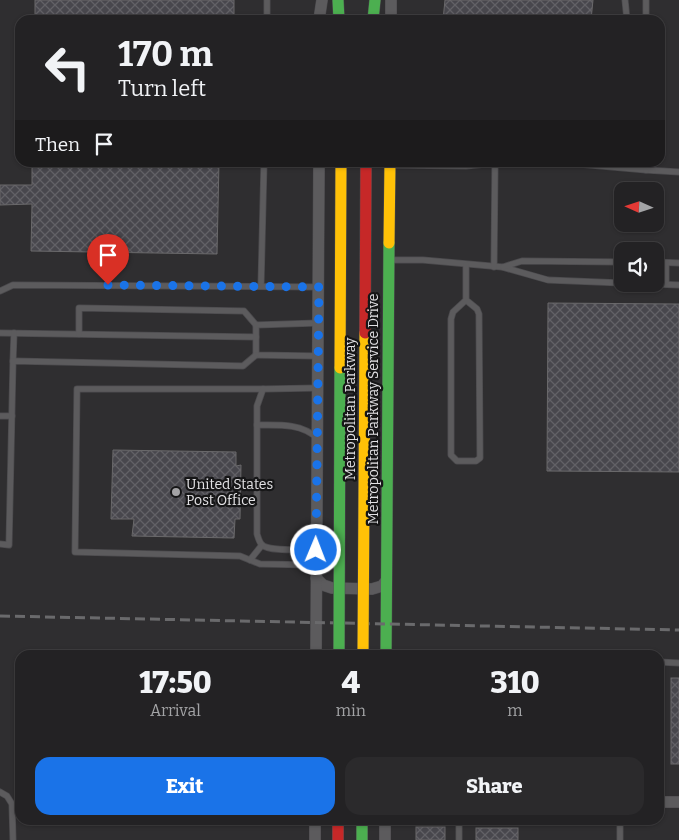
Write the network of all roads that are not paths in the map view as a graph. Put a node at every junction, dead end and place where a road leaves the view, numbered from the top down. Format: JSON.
{"nodes":[{"id":1,"x":267,"y":0,"type":"edge"},
{"id":2,"x":322,"y":0,"type":"edge"},
{"id":3,"x":338,"y":0,"type":"edge"},
{"id":4,"x":375,"y":0,"type":"edge"},
{"id":5,"x":391,"y":0,"type":"edge"},
{"id":6,"x":626,"y":0,"type":"edge"},
{"id":7,"x":646,"y":0,"type":"edge"},
{"id":8,"x":267,"y":15,"type":"edge"},
{"id":9,"x":320,"y":15,"type":"edge"},
{"id":10,"x":339,"y":15,"type":"edge"},
{"id":11,"x":374,"y":15,"type":"edge"},
{"id":12,"x":391,"y":15,"type":"edge"},
{"id":13,"x":627,"y":15,"type":"edge"},
{"id":14,"x":646,"y":15,"type":"edge"},
{"id":15,"x":264,"y":167,"type":"edge"},
{"id":16,"x":319,"y":167,"type":"edge"},
{"id":17,"x":341,"y":167,"type":"edge"},
{"id":18,"x":366,"y":167,"type":"edge"},
{"id":19,"x":390,"y":167,"type":"edge"},
{"id":20,"x":495,"y":167,"type":"edge"},
{"id":21,"x":625,"y":167,"type":"edge"},
{"id":22,"x":646,"y":170,"type":"joint"},
{"id":23,"x":679,"y":172,"type":"edge"},
{"id":24,"x":389,"y":260,"type":"junction"},
{"id":25,"x":614,"y":262,"type":"edge"},
{"id":26,"x":666,"y":262,"type":"joint"},
{"id":27,"x":679,"y":263,"type":"edge"},
{"id":28,"x":466,"y":265,"type":"junction"},
{"id":29,"x":494,"y":267,"type":"junction"},
{"id":30,"x":502,"y":267,"type":"junction"},
{"id":31,"x":614,"y":283,"type":"edge"},
{"id":32,"x":666,"y":284,"type":"joint"},
{"id":33,"x":679,"y":284,"type":"edge"},
{"id":34,"x":261,"y":285,"type":"junction"},
{"id":35,"x":319,"y":287,"type":"junction"},
{"id":36,"x":0,"y":291,"type":"edge"},
{"id":37,"x":466,"y":300,"type":"junction"},
{"id":38,"x":318,"y":323,"type":"junction"},
{"id":39,"x":256,"y":325,"type":"junction"},
{"id":40,"x":0,"y":333,"type":"edge"},
{"id":41,"x":14,"y":333,"type":"junction"},
{"id":42,"x":79,"y":334,"type":"junction"},
{"id":43,"x":256,"y":336,"type":"junction"},
{"id":44,"x":256,"y":356,"type":"junction"},
{"id":45,"x":318,"y":356,"type":"junction"},
{"id":46,"x":13,"y":361,"type":"junction"},
{"id":47,"x":318,"y":388,"type":"junction"},
{"id":48,"x":263,"y":389,"type":"junction"},
{"id":49,"x":0,"y":416,"type":"edge"},
{"id":50,"x":12,"y":416,"type":"junction"},
{"id":51,"x":258,"y":425,"type":"junction"},
{"id":52,"x":317,"y":439,"type":"junction"},
{"id":53,"x":0,"y":544,"type":"edge"},
{"id":54,"x":262,"y":545,"type":"junction"},
{"id":55,"x":316,"y":550,"type":"junction"},
{"id":56,"x":250,"y":560,"type":"junction"},
{"id":57,"x":316,"y":565,"type":"junction"},
{"id":58,"x":316,"y":578,"type":"junction"},
{"id":59,"x":386,"y":581,"type":"junction"},
{"id":60,"x":316,"y":650,"type":"edge"},
{"id":61,"x":339,"y":650,"type":"edge"},
{"id":62,"x":363,"y":650,"type":"edge"},
{"id":63,"x":386,"y":650,"type":"edge"},
{"id":64,"x":664,"y":662,"type":"edge"},
{"id":65,"x":679,"y":663,"type":"edge"},
{"id":66,"x":0,"y":792,"type":"edge"},
{"id":67,"x":664,"y":802,"type":"edge"},
{"id":68,"x":679,"y":802,"type":"edge"},
{"id":69,"x":315,"y":825,"type":"edge"},
{"id":70,"x":338,"y":825,"type":"edge"},
{"id":71,"x":362,"y":825,"type":"edge"},
{"id":72,"x":385,"y":825,"type":"edge"},
{"id":73,"x":459,"y":825,"type":"edge"},
{"id":74,"x":620,"y":825,"type":"edge"},
{"id":75,"x":13,"y":840,"type":"edge"},
{"id":76,"x":315,"y":840,"type":"edge"},
{"id":77,"x":338,"y":840,"type":"edge"},
{"id":78,"x":362,"y":840,"type":"edge"},
{"id":79,"x":385,"y":840,"type":"edge"},
{"id":80,"x":459,"y":840,"type":"edge"},
{"id":81,"x":620,"y":840,"type":"edge"}],
"edges":[{"from":1,"to":8,"type":"lane"},
{"from":2,"to":9,"type":"street"},
{"from":3,"to":10,"type":"main road"},
{"from":4,"to":11,"type":"main road"},
{"from":5,"to":12,"type":"street"},
{"from":6,"to":13,"type":"lane"},
{"from":7,"to":14,"type":"lane"},
{"from":15,"to":34,"type":"lane"},
{"from":16,"to":35,"type":"street"},
{"from":17,"to":61,"type":"main road","name":"Metropolitan Parkway","bridge":true},
{"from":18,"to":62,"type":"main road","name":"Metropolitan Parkway","bridge":true},
{"from":19,"to":24,"type":"main road","name":"Metropolitan Parkway Service Drive"},
{"from":20,"to":29,"type":"lane"},
{"from":21,"to":22,"type":"lane"},
{"from":22,"to":23,"type":"lane"},
{"from":24,"to":28,"type":"lane"},
{"from":24,"to":59,"type":"main road","name":"Metropolitan Parkway Service Drive"},
{"from":25,"to":30,"type":"lane"},
{"from":26,"to":27,"type":"lane"},
{"from":26,"to":32,"type":"lane"},
{"from":28,"to":29,"type":"lane"},
{"from":28,"to":37,"type":"lane"},
{"from":29,"to":30,"type":"lane"},
{"from":30,"to":31,"type":"lane"},
{"from":32,"to":33,"type":"lane"},
{"from":34,"to":35,"type":"lane"},
{"from":34,"to":36,"type":"lane"},
{"from":35,"to":38,"type":"street"},
{"from":37,"to":37,"type":"lane"},
{"from":38,"to":39,"type":"lane"},
{"from":38,"to":45,"type":"street"},
{"from":39,"to":42,"type":"lane"},
{"from":39,"to":43,"type":"lane"},
{"from":40,"to":41,"type":"lane"},
{"from":41,"to":42,"type":"lane"},
{"from":41,"to":46,"type":"lane"},
{"from":42,"to":43,"type":"lane"},
{"from":43,"to":44,"type":"lane"},
{"from":44,"to":45,"type":"lane"},
{"from":44,"to":46,"type":"lane"},
{"from":45,"to":47,"type":"street"},
{"from":46,"to":50,"type":"lane"},
{"from":47,"to":48,"type":"lane"},
{"from":47,"to":52,"type":"street"},
{"from":48,"to":51,"type":"lane"},
{"from":48,"to":56,"type":"lane"},
{"from":49,"to":50,"type":"lane"},
{"from":50,"to":53,"type":"lane"},
{"from":51,"to":52,"type":"lane"},
{"from":51,"to":54,"type":"lane"},
{"from":52,"to":55,"type":"street"},
{"from":54,"to":55,"type":"lane"},
{"from":54,"to":56,"type":"lane"},
{"from":55,"to":57,"type":"street"},
{"from":56,"to":57,"type":"lane"},
{"from":57,"to":58,"type":"street"},
{"from":58,"to":59,"type":"street"},
{"from":58,"to":60,"type":"street"},
{"from":59,"to":63,"type":"main road","name":"Metropolitan Parkway Service Drive"},
{"from":64,"to":65,"type":"lane"},
{"from":66,"to":75,"type":"lane"},
{"from":67,"to":68,"type":"street"},
{"from":69,"to":76,"type":"street"},
{"from":70,"to":77,"type":"main road"},
{"from":71,"to":78,"type":"main road"},
{"from":72,"to":79,"type":"street"},
{"from":73,"to":80,"type":"lane"},
{"from":74,"to":81,"type":"lane"}]}
